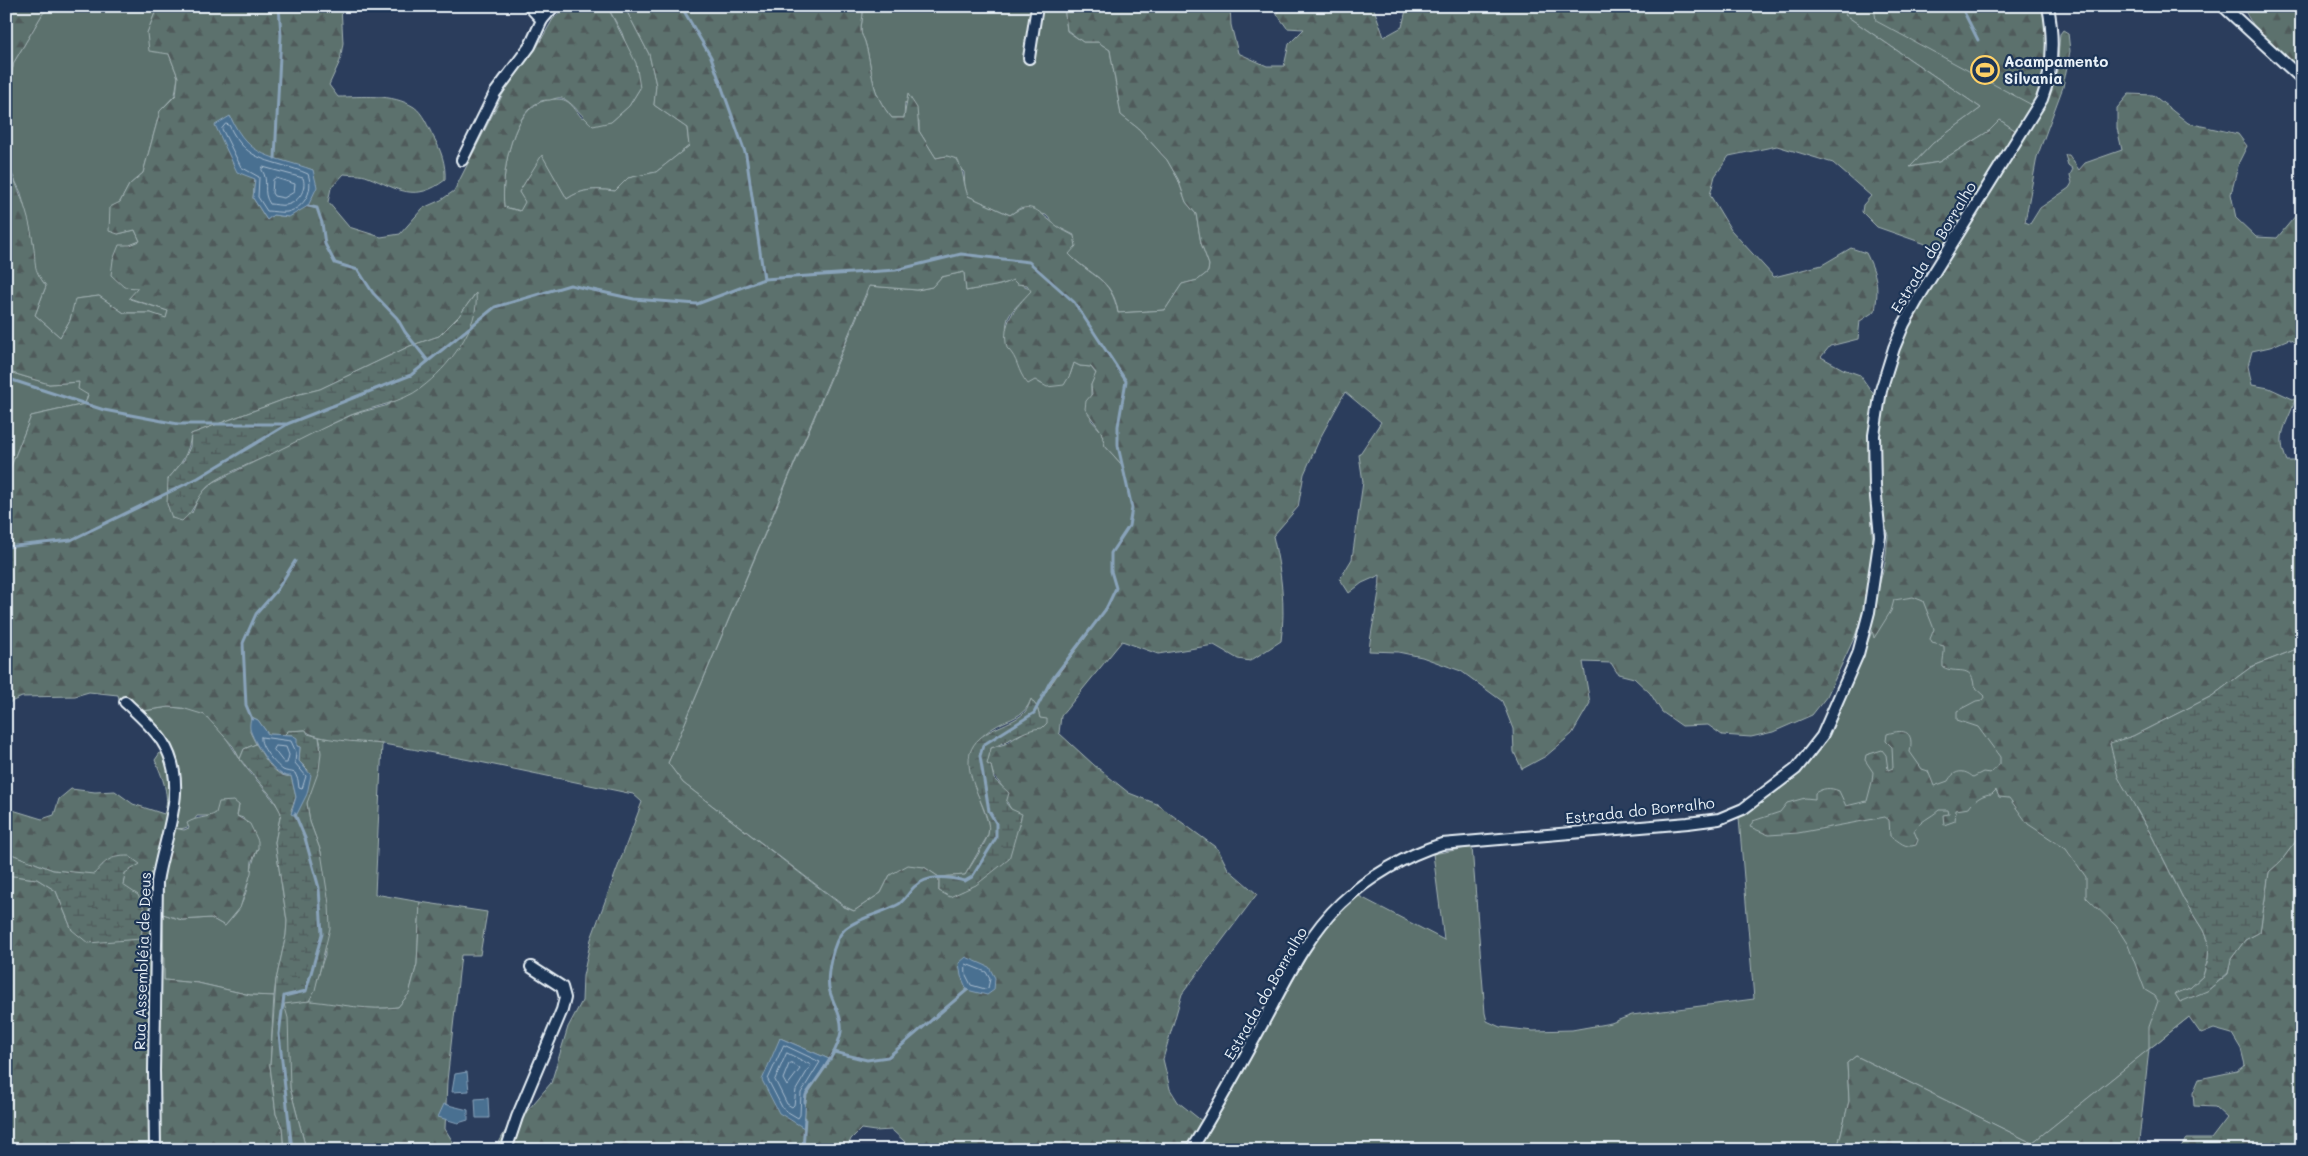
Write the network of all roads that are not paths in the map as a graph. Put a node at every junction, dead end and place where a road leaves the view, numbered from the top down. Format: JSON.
{"nodes":[{"id":1,"x":529,"y":6,"type":"edge"},
{"id":2,"x":554,"y":6,"type":"edge"},
{"id":3,"x":1037,"y":6,"type":"edge"},
{"id":4,"x":2048,"y":6,"type":"edge"},
{"id":5,"x":2223,"y":6,"type":"edge"},
{"id":6,"x":542,"y":20,"type":"junction"},
{"id":7,"x":1029,"y":58,"type":"dead end"},
{"id":8,"x":2302,"y":79,"type":"edge"},
{"id":9,"x":462,"y":160,"type":"dead end"},
{"id":10,"x":125,"y":702,"type":"dead end"},
{"id":11,"x":532,"y":967,"type":"dead end"},
{"id":12,"x":155,"y":1150,"type":"edge"},
{"id":13,"x":506,"y":1150,"type":"edge"},
{"id":14,"x":1191,"y":1150,"type":"edge"}],
"edges":[{"from":1,"to":6,"type":"street"},
{"from":2,"to":6,"type":"street"},
{"from":3,"to":7,"type":"street"},
{"from":4,"to":14,"type":"street","name":"Estrada do Borralho"},
{"from":5,"to":8,"type":"street"},
{"from":6,"to":9,"type":"street"},
{"from":10,"to":12,"type":"street","name":"Rua Assembléia de Deus"},
{"from":11,"to":13,"type":"street"}]}
